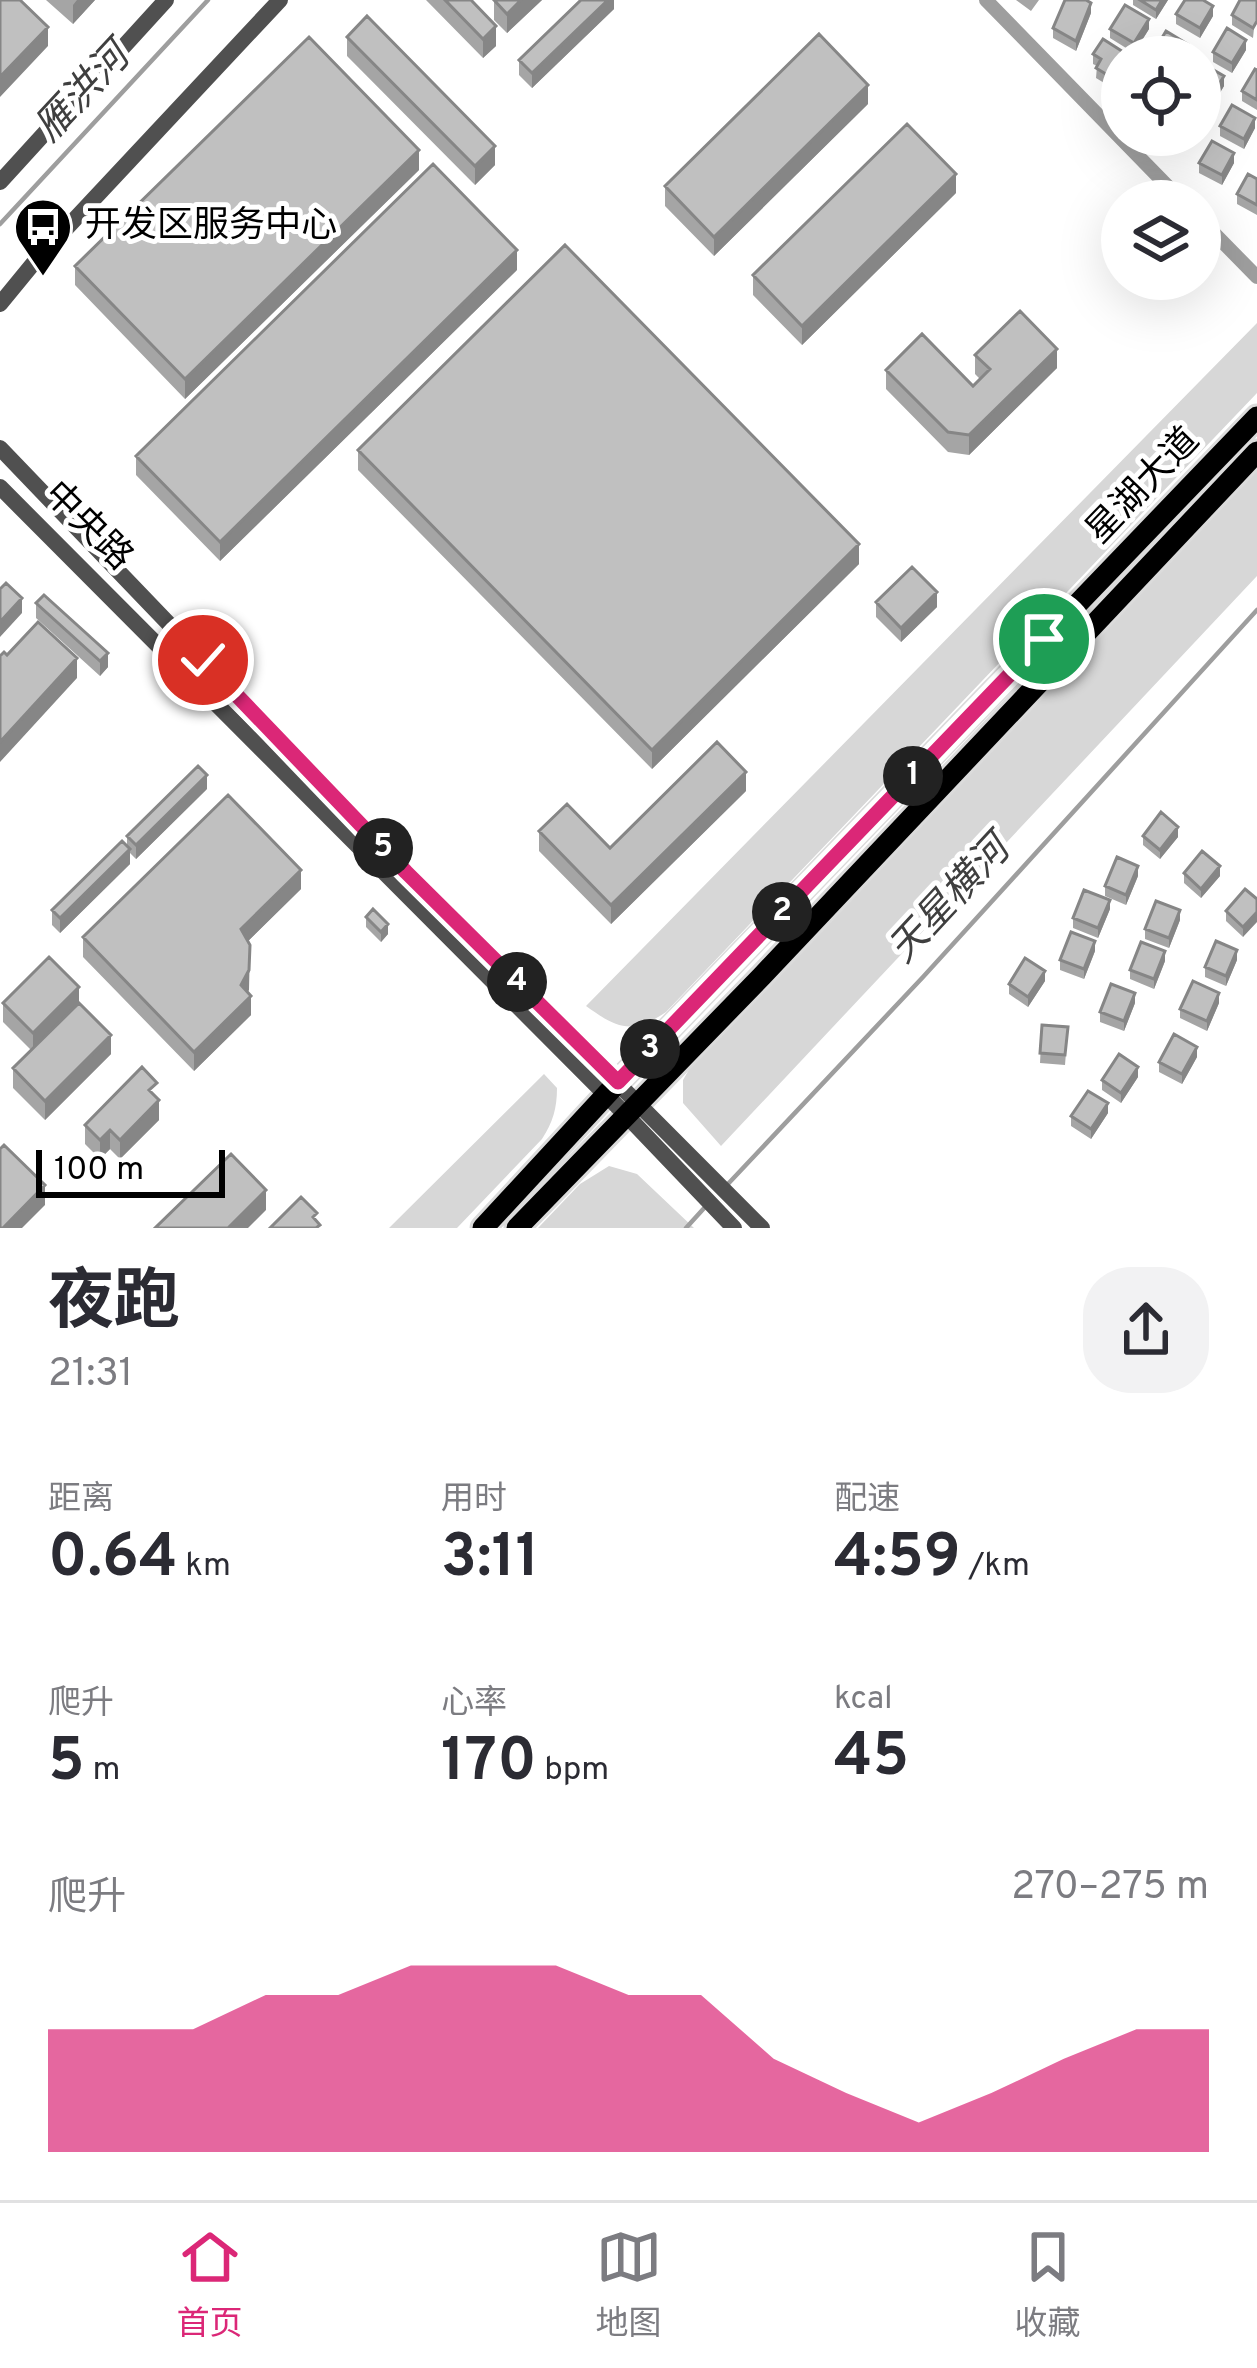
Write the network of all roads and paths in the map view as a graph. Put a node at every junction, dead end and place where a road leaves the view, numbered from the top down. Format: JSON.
{"nodes":[{"id":1,"x":166,"y":0,"type":"edge"},
{"id":2,"x":280,"y":0,"type":"edge"},
{"id":3,"x":0,"y":182,"type":"edge"},
{"id":4,"x":0,"y":304,"type":"edge"},
{"id":5,"x":1257,"y":418,"type":"edge"},
{"id":6,"x":0,"y":448,"type":"edge"},
{"id":7,"x":1257,"y":452,"type":"edge"},
{"id":8,"x":0,"y":487,"type":"edge"},
{"id":9,"x":612,"y":1089,"type":"junction"},
{"id":10,"x":633,"y":1110,"type":"junction"},
{"id":11,"x":734,"y":1218,"type":"edge"},
{"id":12,"x":483,"y":1228,"type":"edge"},
{"id":13,"x":517,"y":1228,"type":"edge"},
{"id":14,"x":762,"y":1228,"type":"edge"}],
"edges":[{"from":1,"to":3,"type":"street"},
{"from":2,"to":4,"type":"street"},
{"from":5,"to":9,"type":"main road","name":"星湖大道"},
{"from":6,"to":9,"type":"street"},
{"from":7,"to":10,"type":"main road","name":"星湖大道"},
{"from":8,"to":9,"type":"street","name":"中央路"},
{"from":9,"to":10,"type":"street","name":"中央路"},
{"from":9,"to":12,"type":"main road","name":"星湖大道"},
{"from":10,"to":11,"type":"street","name":"中央路"},
{"from":10,"to":13,"type":"main road","name":"星湖大道"},
{"from":11,"to":14,"type":"street","name":"中央路"}]}
